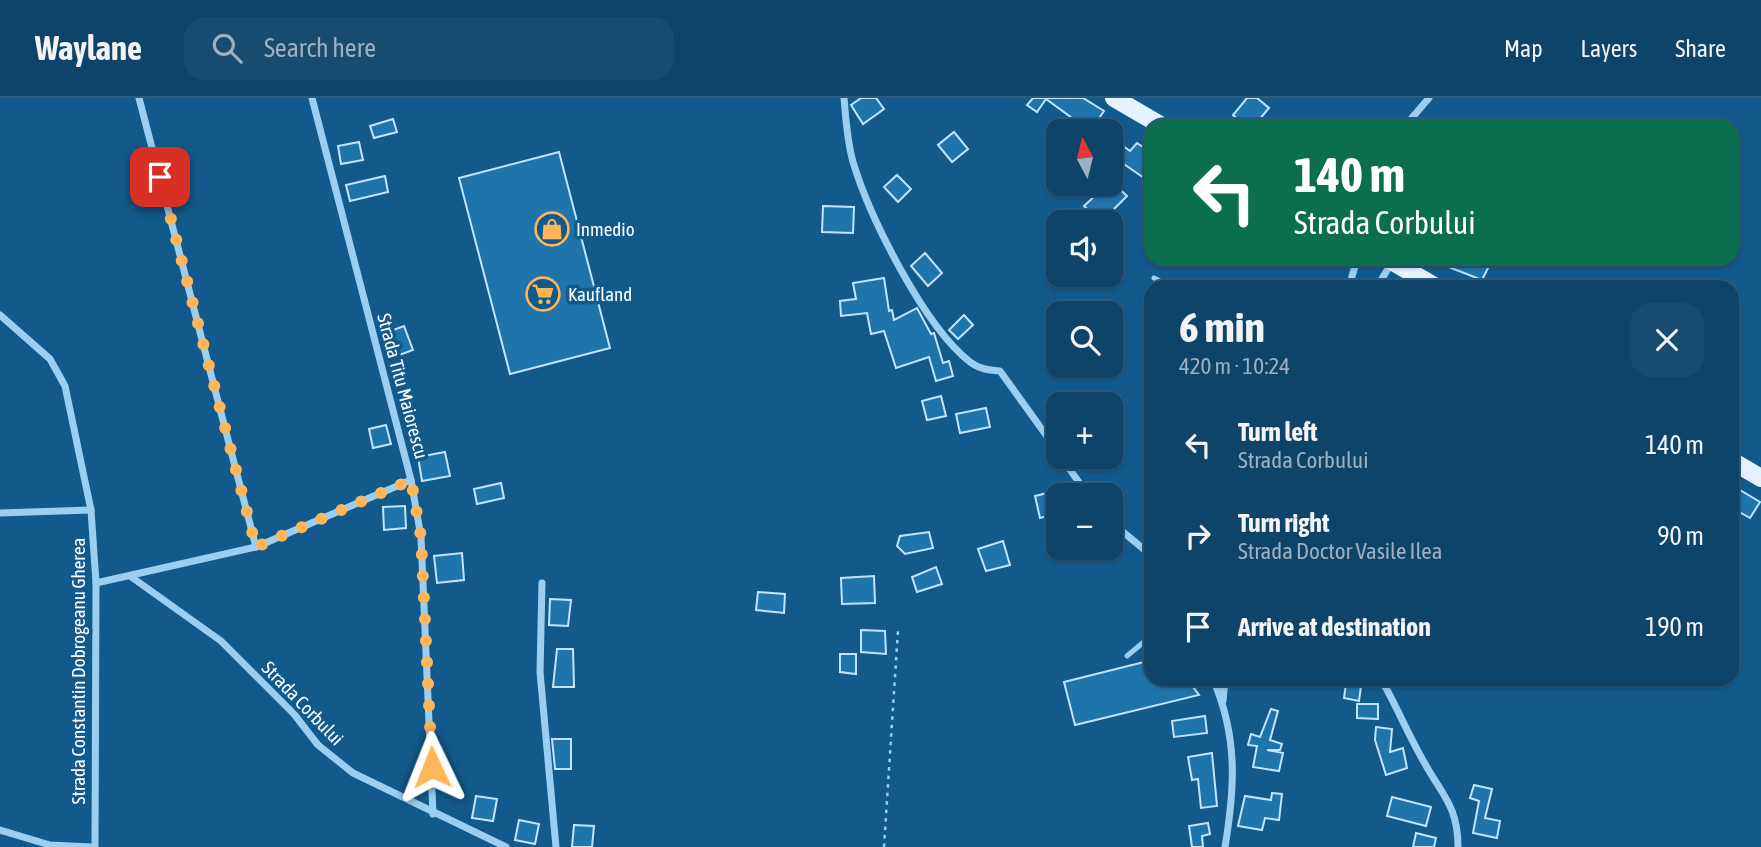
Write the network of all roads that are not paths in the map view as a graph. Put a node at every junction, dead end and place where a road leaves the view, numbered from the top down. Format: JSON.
{"nodes":[{"id":1,"x":139,"y":98,"type":"edge"},
{"id":2,"x":312,"y":98,"type":"edge"},
{"id":3,"x":844,"y":98,"type":"edge"},
{"id":4,"x":1114,"y":98,"type":"edge"},
{"id":5,"x":1429,"y":98,"type":"edge"},
{"id":6,"x":1149,"y":119,"type":"edge"},
{"id":7,"x":1411,"y":119,"type":"edge"},
{"id":8,"x":1400,"y":266,"type":"edge"},
{"id":9,"x":1154,"y":278,"type":"dead end"},
{"id":10,"x":1158,"y":280,"type":"edge"},
{"id":11,"x":1424,"y":280,"type":"edge"},
{"id":12,"x":0,"y":315,"type":"edge"},
{"id":13,"x":1046,"y":435,"type":"edge"},
{"id":14,"x":1739,"y":465,"type":"edge"},
{"id":15,"x":1761,"y":478,"type":"edge"},
{"id":16,"x":411,"y":480,"type":"junction"},
{"id":17,"x":92,"y":510,"type":"junction"},
{"id":18,"x":0,"y":513,"type":"edge"},
{"id":19,"x":1123,"y":532,"type":"edge"},
{"id":20,"x":256,"y":547,"type":"junction"},
{"id":21,"x":1144,"y":548,"type":"edge"},
{"id":22,"x":130,"y":576,"type":"junction"},
{"id":23,"x":96,"y":583,"type":"junction"},
{"id":24,"x":542,"y":583,"type":"dead end"},
{"id":25,"x":1144,"y":642,"type":"edge"},
{"id":26,"x":1127,"y":656,"type":"dead end"},
{"id":27,"x":1217,"y":686,"type":"edge"},
{"id":28,"x":1224,"y":686,"type":"edge"},
{"id":29,"x":1384,"y":686,"type":"edge"},
{"id":30,"x":1223,"y":702,"type":"junction"},
{"id":31,"x":433,"y":814,"type":"junction"},
{"id":32,"x":0,"y":830,"type":"edge"},
{"id":33,"x":94,"y":847,"type":"edge"},
{"id":34,"x":506,"y":847,"type":"edge"},
{"id":35,"x":556,"y":847,"type":"edge"},
{"id":36,"x":1225,"y":847,"type":"edge"},
{"id":37,"x":1458,"y":847,"type":"edge"}],
"edges":[{"from":1,"to":20,"type":"street"},
{"from":2,"to":16,"type":"street","name":"Strada Titu Maiorescu"},
{"from":3,"to":13,"type":"street"},
{"from":4,"to":6,"type":"main road"},
{"from":5,"to":7,"type":"street"},
{"from":8,"to":11,"type":"main road"},
{"from":9,"to":10,"type":"lane"},
{"from":12,"to":17,"type":"street","name":"Strada Constantin Dobrogeanu Gherea"},
{"from":14,"to":15,"type":"main road"},
{"from":16,"to":20,"type":"street"},
{"from":16,"to":31,"type":"street","name":"Strada Titu Maiorescu"},
{"from":17,"to":18,"type":"street"},
{"from":17,"to":23,"type":"street","name":"Strada Constantin Dobrogeanu Gherea"},
{"from":19,"to":21,"type":"street"},
{"from":20,"to":22,"type":"street"},
{"from":22,"to":23,"type":"street"},
{"from":22,"to":31,"type":"street","name":"Strada Corbului"},
{"from":23,"to":33,"type":"street","name":"Strada Constantin Dobrogeanu Gherea"},
{"from":24,"to":35,"type":"street"},
{"from":25,"to":26,"type":"lane"},
{"from":27,"to":30,"type":"street"},
{"from":28,"to":30,"type":"street"},
{"from":29,"to":37,"type":"street"},
{"from":30,"to":36,"type":"street"},
{"from":31,"to":34,"type":"street","name":"Strada Corbului"},
{"from":32,"to":33,"type":"street"}]}
